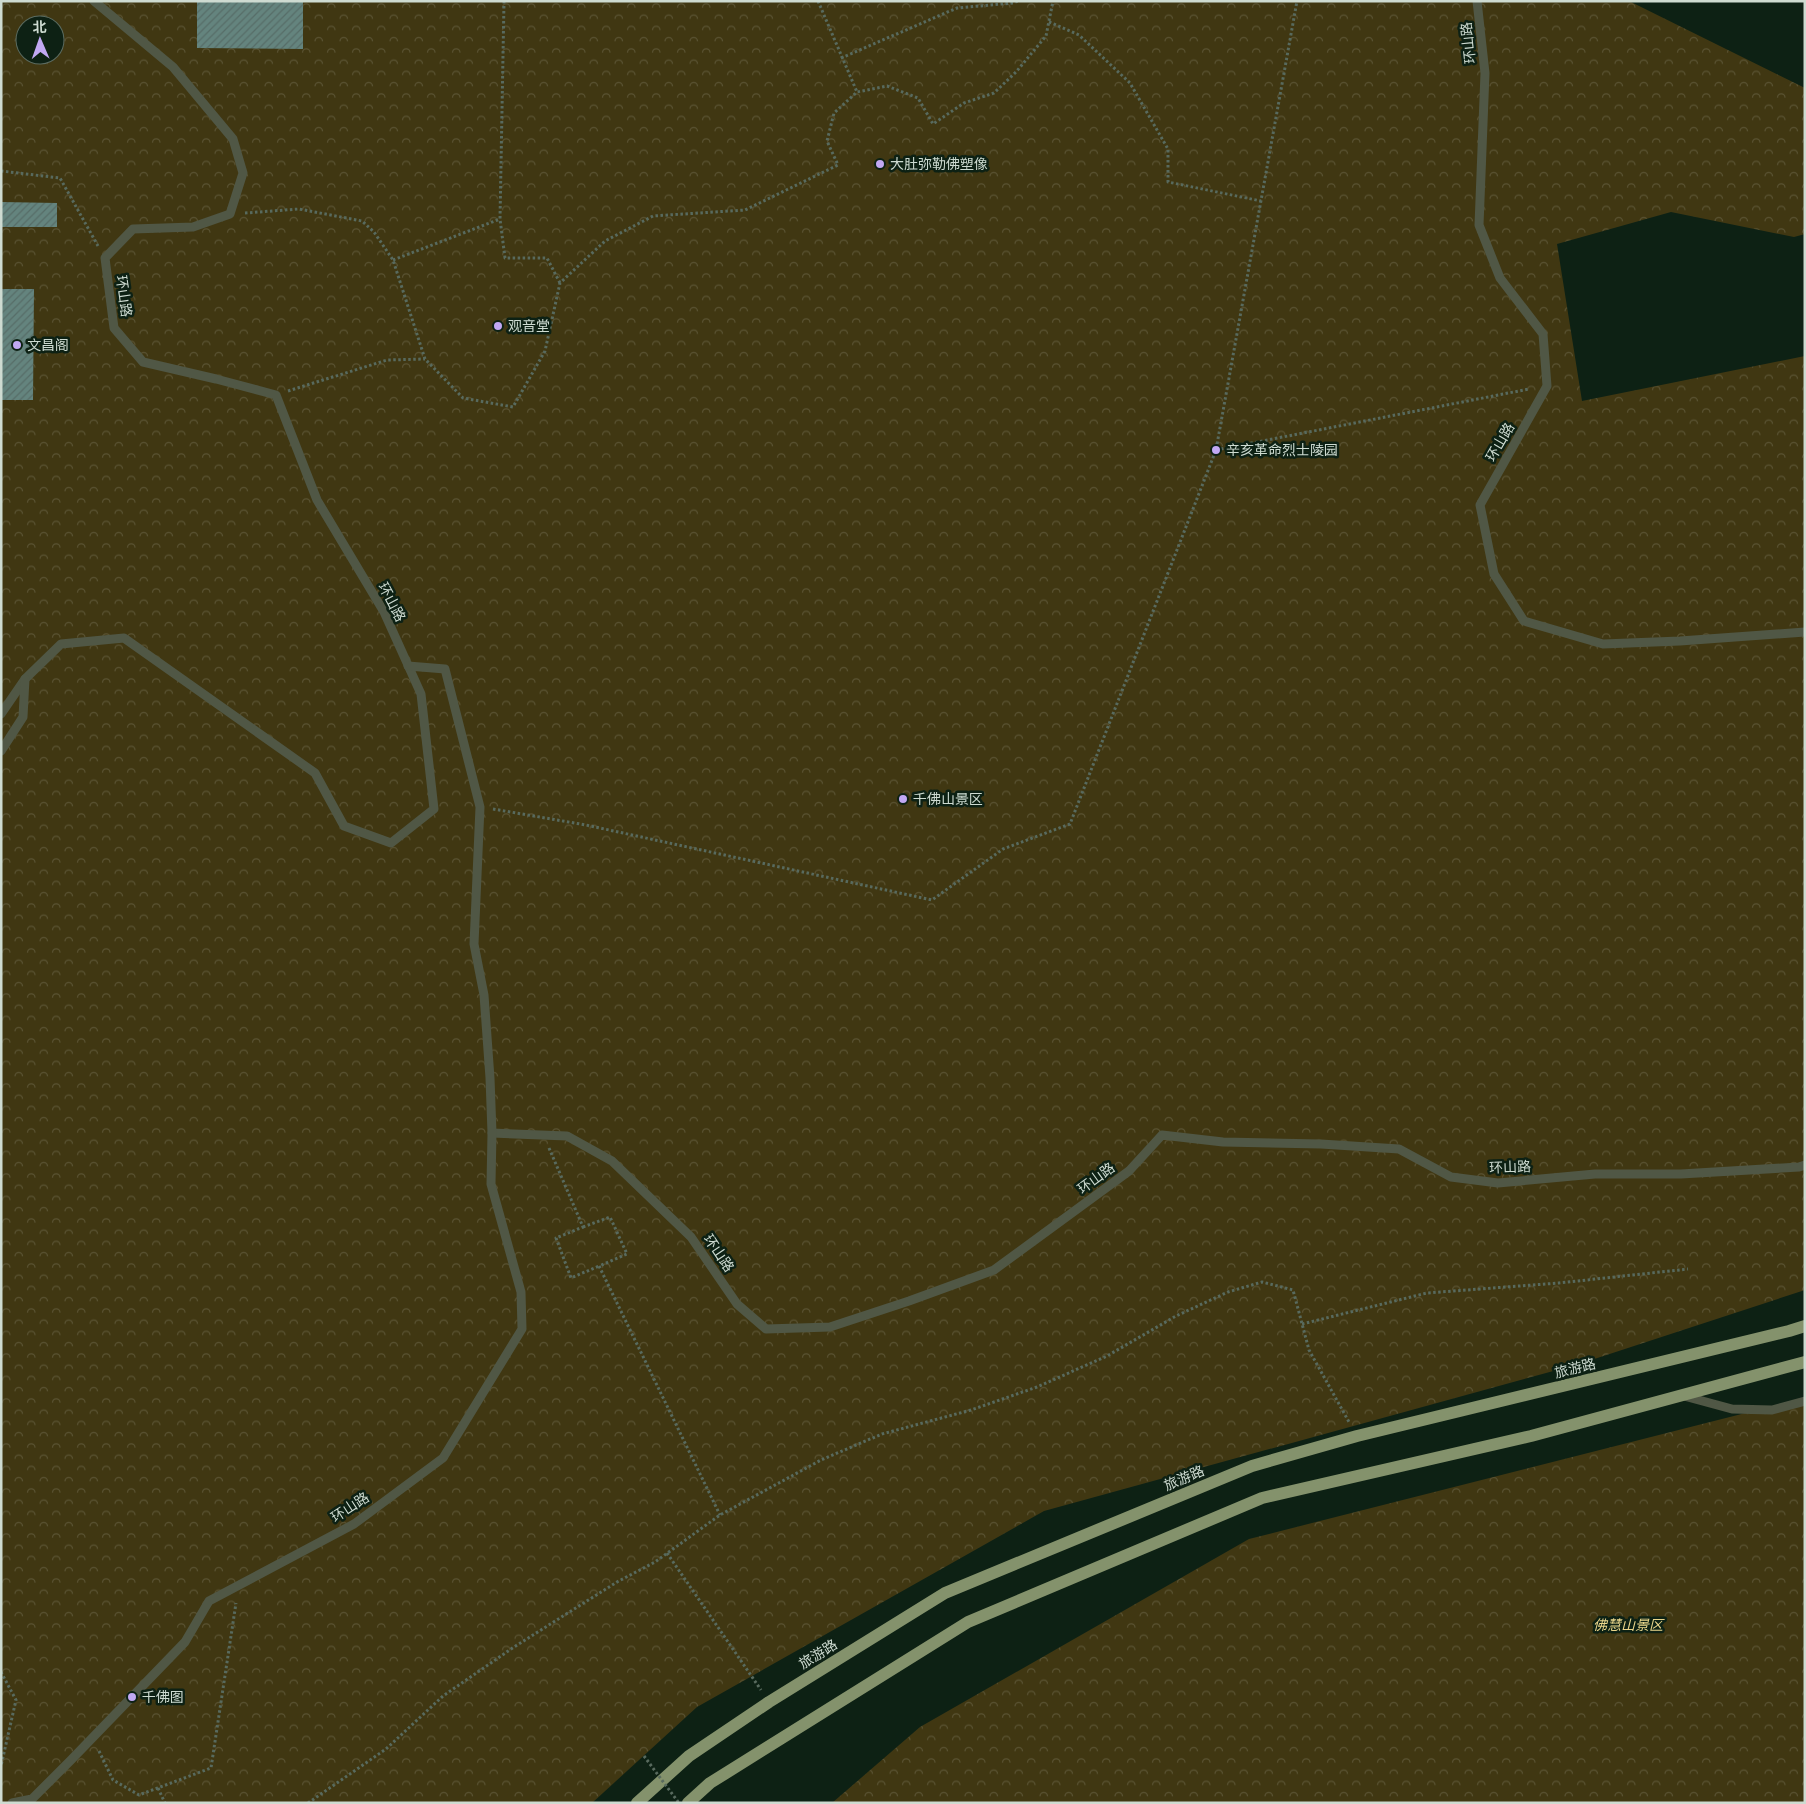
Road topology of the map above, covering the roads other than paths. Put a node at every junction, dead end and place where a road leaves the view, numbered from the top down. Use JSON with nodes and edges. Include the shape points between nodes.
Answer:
{"nodes":[{"id":1,"x":94,"y":1,"type":"edge"},
{"id":2,"x":1477,"y":1,"type":"edge"},
{"id":3,"x":1805,"y":632,"type":"edge"},
{"id":4,"x":408,"y":666,"type":"junction"},
{"id":5,"x":25,"y":679,"type":"junction"},
{"id":6,"x":1,"y":714,"type":"edge"},
{"id":7,"x":1,"y":751,"type":"edge"},
{"id":8,"x":492,"y":1132,"type":"junction"},
{"id":9,"x":1805,"y":1165,"type":"edge"},
{"id":10,"x":1805,"y":1326,"type":"edge"},
{"id":11,"x":1805,"y":1362,"type":"edge"},
{"id":12,"x":1681,"y":1395,"type":"junction"},
{"id":13,"x":1805,"y":1401,"type":"edge"},
{"id":14,"x":12,"y":1803,"type":"edge"},
{"id":15,"x":638,"y":1803,"type":"edge"},
{"id":16,"x":688,"y":1803,"type":"edge"}],
"edges":[{"from":1,"to":4,"type":"lane","name":"环山路","via":[[173,67],[233,139],[243,173],[230,214],[193,227],[133,229],[105,258],[114,328],[143,362],[276,395],[318,500],[384,612]]},
{"from":2,"to":3,"type":"lane","name":"环山路","via":[[1485,73],[1478,225],[1500,278],[1543,334],[1547,386],[1480,505],[1494,574],[1524,621],[1602,644]]},
{"from":4,"to":5,"type":"lane","name":"环山路","via":[[421,694],[434,809],[391,843],[344,826],[315,773],[124,638],[61,644]]},
{"from":4,"to":8,"type":"lane","name":"环山路","via":[[445,669],[480,807],[474,944],[484,996]]},
{"from":5,"to":6,"type":"lane"},
{"from":5,"to":7,"type":"lane","via":[[23,716]]},
{"from":8,"to":9,"type":"lane","name":"环山路","via":[[567,1136],[612,1161],[692,1237],[737,1304],[766,1329],[830,1327],[994,1270],[1129,1170],[1162,1135],[1223,1142],[1399,1150],[1451,1176],[1498,1183],[1595,1174],[1681,1174]]},
{"from":8,"to":14,"type":"lane","name":"环山路","via":[[491,1184],[521,1292],[522,1329],[443,1458],[354,1524],[209,1601],[185,1642],[92,1738],[32,1799]]},
{"from":10,"to":15,"type":"main road","name":"旅游路","via":[[1357,1436],[1252,1466],[945,1593],[769,1702],[690,1756]]},
{"from":11,"to":12,"type":"main road"},
{"from":12,"to":13,"type":"lane","via":[[1732,1409],[1772,1410]]},
{"from":12,"to":16,"type":"main road","via":[[1531,1436],[1262,1498],[968,1622],[710,1783]]}]}
